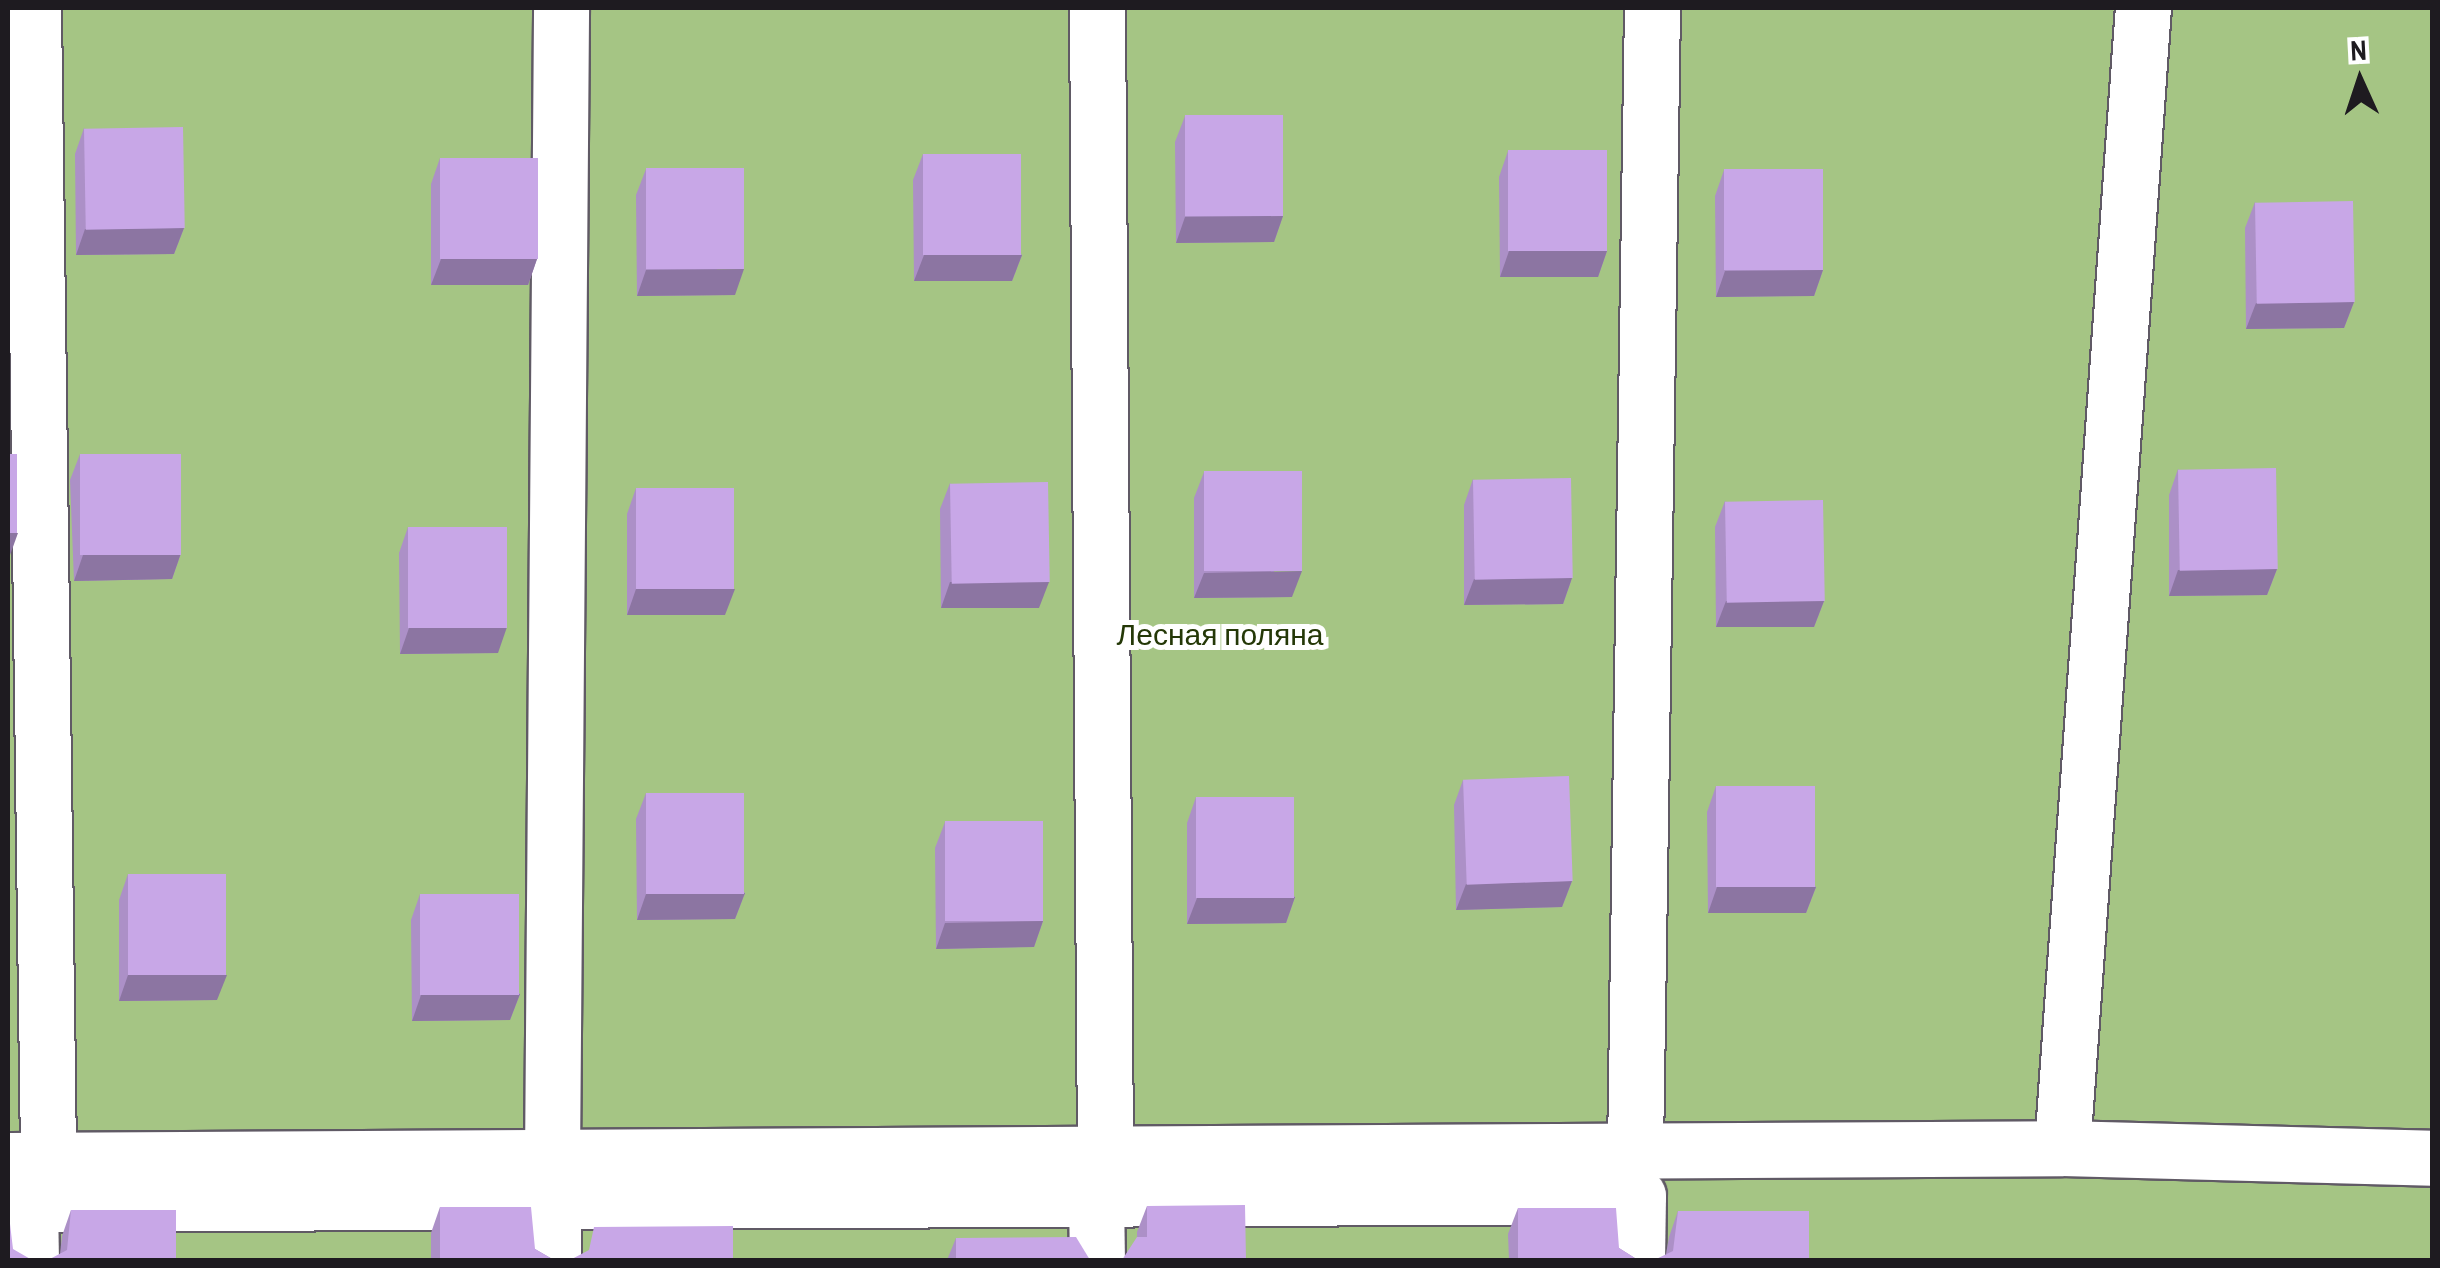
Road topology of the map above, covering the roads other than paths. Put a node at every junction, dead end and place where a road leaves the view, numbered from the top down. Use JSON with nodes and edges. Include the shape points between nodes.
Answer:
{"nodes":[{"id":1,"x":33,"y":8,"type":"edge"},
{"id":2,"x":561,"y":8,"type":"edge"},
{"id":3,"x":1098,"y":8,"type":"edge"},
{"id":4,"x":1652,"y":8,"type":"edge"},
{"id":5,"x":2143,"y":8,"type":"edge"},
{"id":6,"x":2062,"y":1148,"type":"junction"},
{"id":7,"x":1636,"y":1152,"type":"junction"},
{"id":8,"x":2432,"y":1158,"type":"edge"},
{"id":9,"x":1101,"y":1177,"type":"junction"},
{"id":10,"x":552,"y":1181,"type":"junction"},
{"id":11,"x":23,"y":1182,"type":"edge"},
{"id":12,"x":31,"y":1260,"type":"edge"},
{"id":13,"x":553,"y":1260,"type":"edge"},
{"id":14,"x":1097,"y":1260,"type":"edge"},
{"id":15,"x":1637,"y":1260,"type":"edge"}],
"edges":[{"from":1,"to":11,"type":"street"},
{"from":2,"to":10,"type":"street"},
{"from":3,"to":9,"type":"street"},
{"from":4,"to":7,"type":"street"},
{"from":5,"to":6,"type":"street"},
{"from":6,"to":7,"type":"street"},
{"from":6,"to":8,"type":"street"},
{"from":7,"to":9,"type":"street"},
{"from":9,"to":10,"type":"street"},
{"from":9,"to":14,"type":"street"},
{"from":9,"to":15,"type":"street","via":[[1638,1196]]},
{"from":10,"to":11,"type":"street"},
{"from":10,"to":13,"type":"street"},
{"from":11,"to":12,"type":"street"}]}
